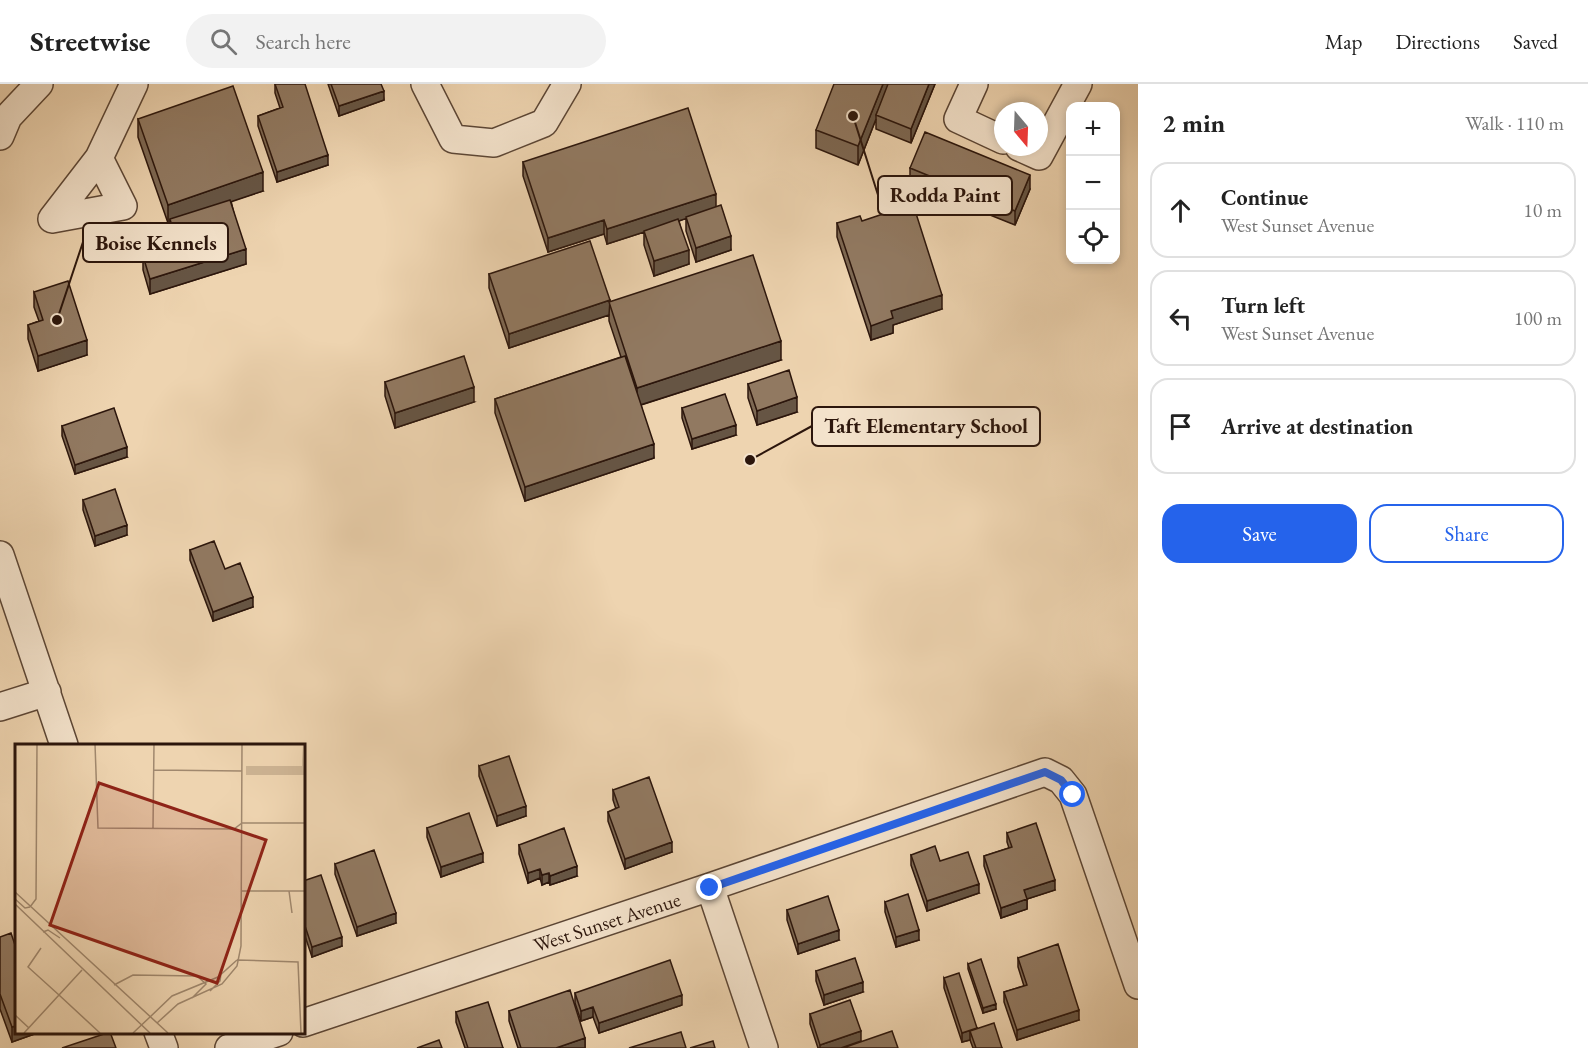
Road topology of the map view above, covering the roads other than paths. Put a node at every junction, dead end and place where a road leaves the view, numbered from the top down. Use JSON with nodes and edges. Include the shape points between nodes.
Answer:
{"nodes":[{"id":1,"x":39,"y":84,"type":"edge"},
{"id":2,"x":134,"y":84,"type":"edge"},
{"id":3,"x":425,"y":84,"type":"edge"},
{"id":4,"x":567,"y":84,"type":"edge"},
{"id":5,"x":974,"y":84,"type":"edge"},
{"id":6,"x":1078,"y":84,"type":"edge"},
{"id":7,"x":0,"y":136,"type":"edge"},
{"id":8,"x":994,"y":136,"type":"edge"},
{"id":9,"x":1048,"y":141,"type":"edge"},
{"id":10,"x":99,"y":158,"type":"dead end"},
{"id":11,"x":0,"y":555,"type":"edge"},
{"id":12,"x":46,"y":692,"type":"junction"},
{"id":13,"x":0,"y":707,"type":"edge"},
{"id":14,"x":64,"y":744,"type":"edge"},
{"id":15,"x":710,"y":888,"type":"junction"},
{"id":16,"x":1138,"y":985,"type":"edge"},
{"id":17,"x":304,"y":1023,"type":"edge"},
{"id":18,"x":158,"y":1033,"type":"edge"},
{"id":19,"x":276,"y":1033,"type":"edge"},
{"id":20,"x":164,"y":1048,"type":"edge"},
{"id":21,"x":229,"y":1048,"type":"edge"},
{"id":22,"x":764,"y":1048,"type":"edge"}],
"edges":[{"from":1,"to":7,"type":"street","via":[[8,117]]},
{"from":2,"to":10,"type":"street"},
{"from":3,"to":4,"type":"street","via":[[453,139],[494,143],[544,123]]},
{"from":5,"to":8,"type":"street","via":[[958,120]]},
{"from":6,"to":9,"type":"street"},
{"from":11,"to":12,"type":"street"},
{"from":12,"to":13,"type":"street"},
{"from":12,"to":14,"type":"street"},
{"from":15,"to":16,"type":"street","name":"West Sunset Avenue","via":[[1045,772],[1061,780],[1073,795]]},
{"from":15,"to":17,"type":"street","name":"West Sunset Avenue"},
{"from":15,"to":22,"type":"street"},
{"from":18,"to":20,"type":"street"},
{"from":19,"to":21,"type":"street"}]}
